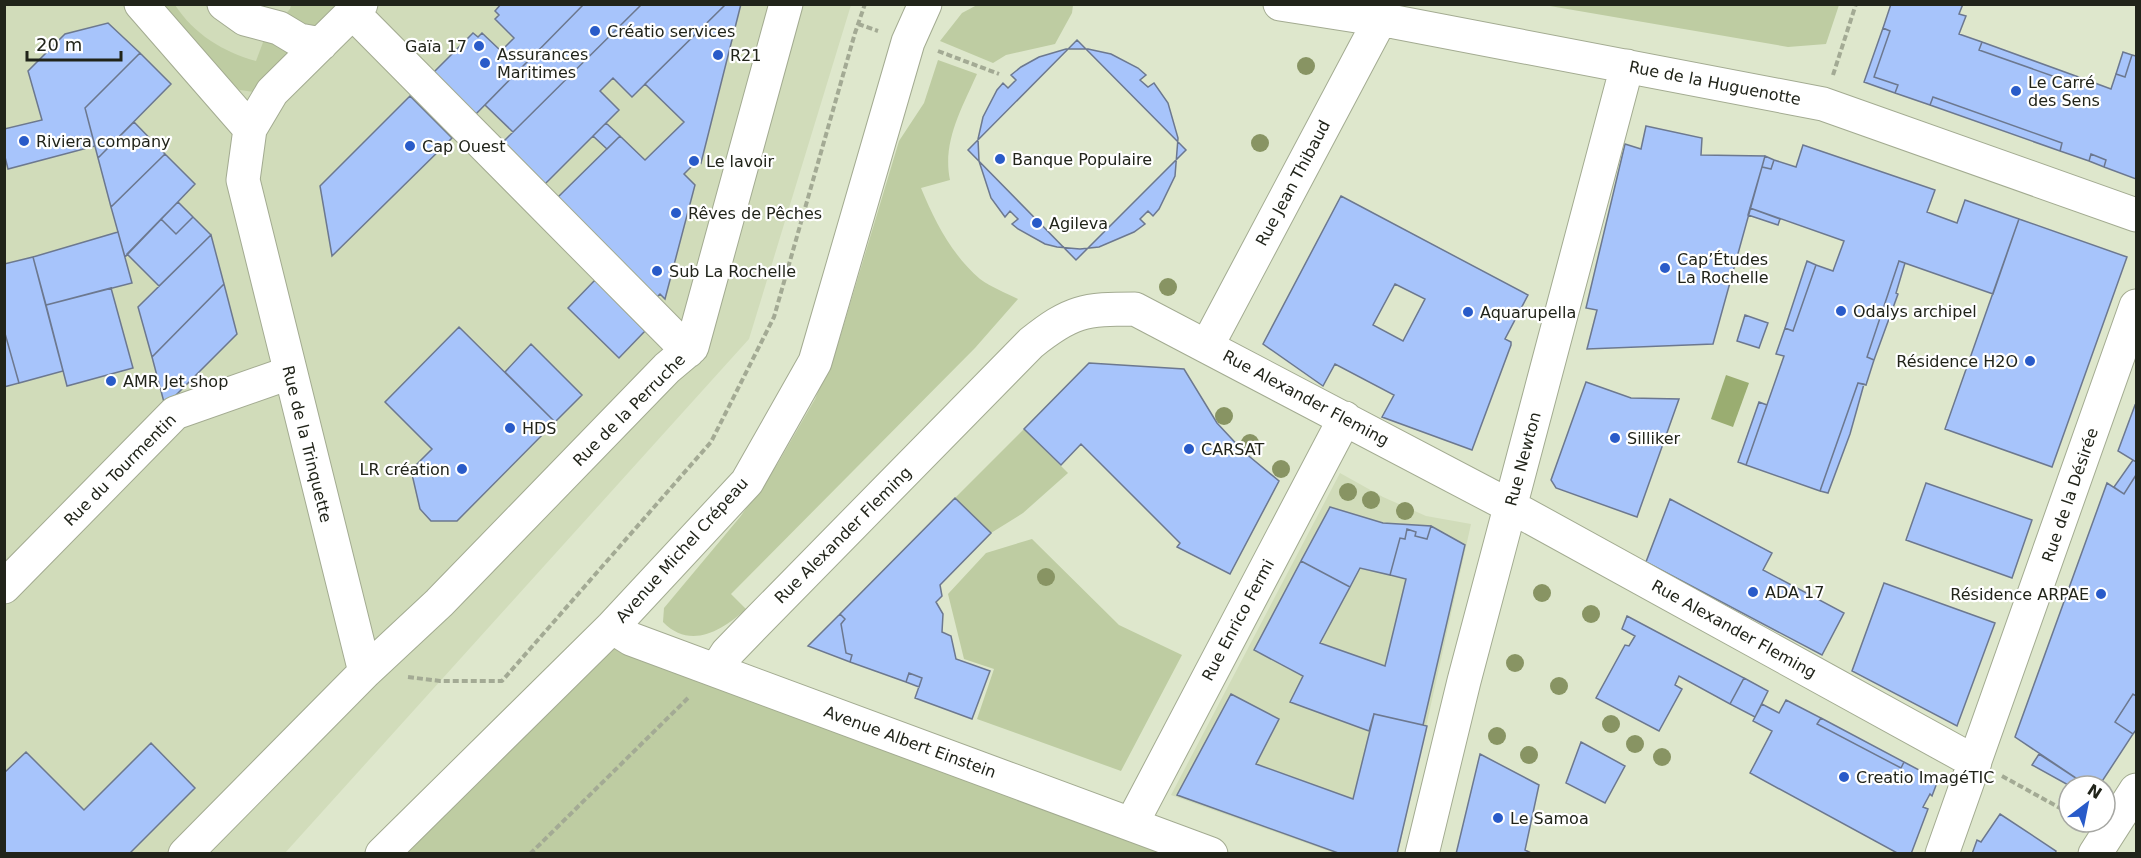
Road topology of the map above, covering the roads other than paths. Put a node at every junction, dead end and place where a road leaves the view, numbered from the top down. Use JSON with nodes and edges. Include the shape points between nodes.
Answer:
{"nodes":[{"id":1,"x":141,"y":4,"type":"edge"},
{"id":2,"x":224,"y":4,"type":"edge"},
{"id":3,"x":786,"y":4,"type":"edge"},
{"id":4,"x":925,"y":4,"type":"edge"},
{"id":5,"x":1280,"y":4,"type":"edge"},
{"id":6,"x":357,"y":8,"type":"edge"},
{"id":7,"x":1380,"y":20,"type":"junction"},
{"id":8,"x":321,"y":44,"type":"junction"},
{"id":9,"x":1627,"y":66,"type":"junction"},
{"id":10,"x":250,"y":129,"type":"junction"},
{"id":11,"x":2136,"y":215,"type":"edge"},
{"id":12,"x":2136,"y":306,"type":"edge"},
{"id":13,"x":1207,"y":346,"type":"junction"},
{"id":14,"x":688,"y":351,"type":"junction"},
{"id":15,"x":289,"y":373,"type":"junction"},
{"id":16,"x":1345,"y":417,"type":"junction"},
{"id":17,"x":1510,"y":506,"type":"junction"},
{"id":18,"x":4,"y":587,"type":"edge"},
{"id":19,"x":612,"y":627,"type":"junction"},
{"id":20,"x":716,"y":670,"type":"junction"},
{"id":21,"x":365,"y":672,"type":"junction"},
{"id":22,"x":1975,"y":762,"type":"junction"},
{"id":23,"x":2136,"y":790,"type":"edge"},
{"id":24,"x":1132,"y":823,"type":"junction"},
{"id":25,"x":185,"y":854,"type":"edge"},
{"id":26,"x":382,"y":854,"type":"edge"},
{"id":27,"x":1211,"y":854,"type":"edge"},
{"id":28,"x":1422,"y":854,"type":"edge"},
{"id":29,"x":1942,"y":854,"type":"edge"},
{"id":30,"x":2095,"y":854,"type":"edge"}],
"edges":[{"from":1,"to":10,"type":"street"},
{"from":2,"to":8,"type":"street","via":[[245,19],[279,28],[299,40]]},
{"from":3,"to":14,"type":"street","name":"Rue de la Perruche"},
{"from":4,"to":19,"type":"street","name":"Avenue Michel Crépeau","via":[[908,42],[814,362],[747,482]]},
{"from":5,"to":7,"type":"street","name":"Rue de la Huguenotte"},
{"from":6,"to":8,"type":"street","name":"Rue de la Trinquette"},
{"from":6,"to":14,"type":"street"},
{"from":7,"to":9,"type":"street","name":"Rue de la Huguenotte"},
{"from":7,"to":13,"type":"street","name":"Rue Jean Thibaud"},
{"from":8,"to":10,"type":"street","name":"Rue de la Trinquette","via":[[272,92]]},
{"from":9,"to":11,"type":"street","name":"Rue de la Huguenotte","via":[[1823,104]]},
{"from":9,"to":17,"type":"street","name":"Rue Newton"},
{"from":10,"to":15,"type":"street","name":"Rue de la Trinquette","via":[[243,180]]},
{"from":12,"to":22,"type":"street","name":"Rue de la Désirée"},
{"from":13,"to":16,"type":"street","name":"Rue Alexander Fleming"},
{"from":13,"to":20,"type":"street","name":"Rue Alexander Fleming","via":[[1135,309],[1094,309],[1059,320],[1031,343],[766,612]]},
{"from":14,"to":21,"type":"street","name":"Rue de la Perruche","via":[[439,603]]},
{"from":15,"to":18,"type":"street","name":"Rue du Tourmentin","via":[[175,413]]},
{"from":15,"to":21,"type":"street","name":"Rue de la Trinquette"},
{"from":16,"to":17,"type":"street","name":"Rue Alexander Fleming"},
{"from":16,"to":24,"type":"street","name":"Rue Enrico Fermi"},
{"from":17,"to":22,"type":"street","name":"Rue Alexander Fleming"},
{"from":17,"to":28,"type":"street","name":"Rue Newton"},
{"from":19,"to":20,"type":"street","name":"Avenue Albert Einstein","via":[[631,639]]},
{"from":19,"to":26,"type":"street","name":"Avenue Michel Crépeau"},
{"from":20,"to":24,"type":"street","name":"Avenue Albert Einstein"},
{"from":21,"to":25,"type":"street"},
{"from":22,"to":29,"type":"street","name":"Rue de la Désirée"},
{"from":23,"to":30,"type":"street"},
{"from":24,"to":27,"type":"street","name":"Avenue Albert Einstein"}]}
